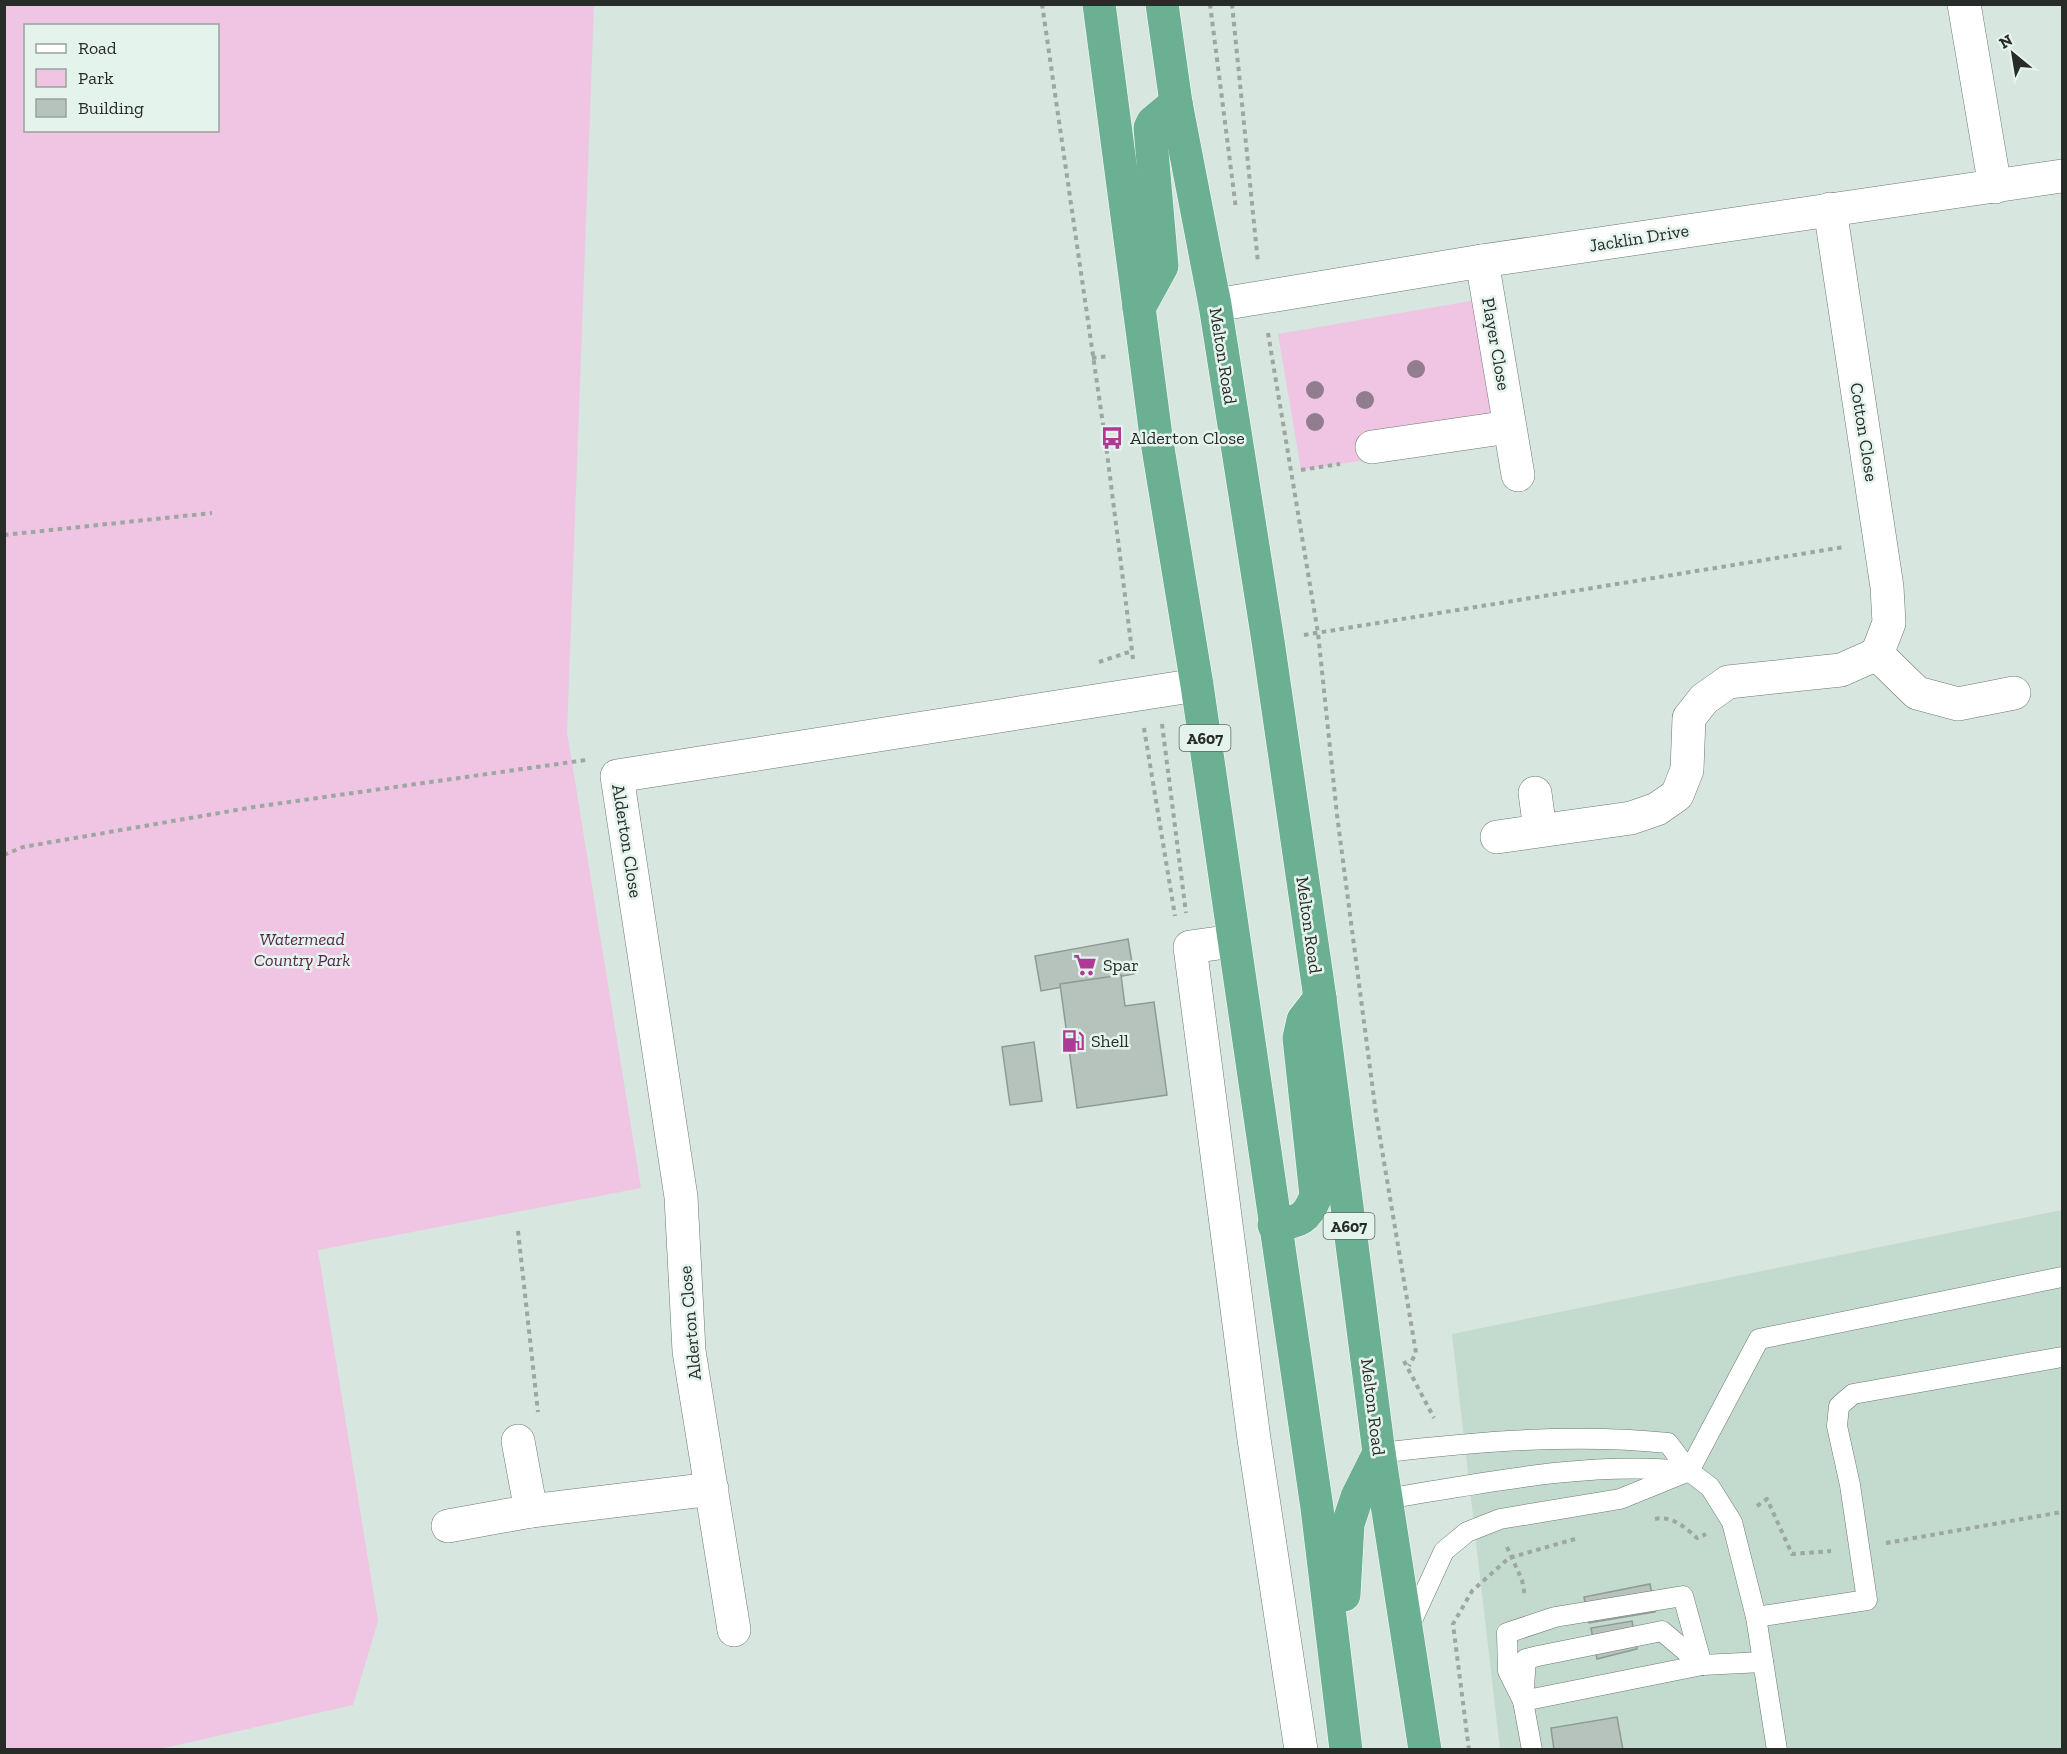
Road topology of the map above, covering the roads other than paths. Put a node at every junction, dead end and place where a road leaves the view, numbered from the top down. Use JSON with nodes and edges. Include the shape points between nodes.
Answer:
{"nodes":[{"id":1,"x":1099,"y":4,"type":"edge"},
{"id":2,"x":1162,"y":4,"type":"edge"},
{"id":3,"x":1964,"y":4,"type":"edge"},
{"id":4,"x":1176,"y":103,"type":"junction"},
{"id":5,"x":2062,"y":176,"type":"edge"},
{"id":6,"x":1995,"y":187,"type":"junction"},
{"id":7,"x":1830,"y":209,"type":"junction"},
{"id":8,"x":1482,"y":261,"type":"junction"},
{"id":9,"x":1215,"y":305,"type":"junction"},
{"id":10,"x":1139,"y":308,"type":"junction"},
{"id":11,"x":1509,"y":427,"type":"junction"},
{"id":12,"x":1372,"y":447,"type":"dead end"},
{"id":13,"x":1518,"y":476,"type":"dead end"},
{"id":14,"x":1876,"y":654,"type":"junction"},
{"id":15,"x":1197,"y":686,"type":"junction"},
{"id":16,"x":2014,"y":693,"type":"dead end"},
{"id":17,"x":1535,"y":793,"type":"dead end"},
{"id":18,"x":1540,"y":830,"type":"junction"},
{"id":19,"x":1497,"y":837,"type":"dead end"},
{"id":20,"x":1233,"y":941,"type":"junction"},
{"id":21,"x":1320,"y":998,"type":"junction"},
{"id":22,"x":1264,"y":1150,"type":"junction"},
{"id":23,"x":1219,"y":1154,"type":"junction"},
{"id":24,"x":1274,"y":1225,"type":"junction"},
{"id":25,"x":2062,"y":1276,"type":"edge"},
{"id":26,"x":2062,"y":1357,"type":"edge"},
{"id":27,"x":518,"y":1441,"type":"dead end"},
{"id":28,"x":1379,"y":1454,"type":"junction"},
{"id":29,"x":1310,"y":1471,"type":"junction"},
{"id":30,"x":1689,"y":1471,"type":"junction"},
{"id":31,"x":712,"y":1489,"type":"junction"},
{"id":32,"x":1372,"y":1495,"type":"junction"},
{"id":33,"x":531,"y":1511,"type":"junction"},
{"id":34,"x":448,"y":1526,"type":"dead end"},
{"id":35,"x":1756,"y":1617,"type":"junction"},
{"id":36,"x":734,"y":1630,"type":"dead end"},
{"id":37,"x":1407,"y":1632,"type":"junction"},
{"id":38,"x":1763,"y":1662,"type":"junction"},
{"id":39,"x":1702,"y":1665,"type":"junction"},
{"id":40,"x":1339,"y":1676,"type":"junction"},
{"id":41,"x":1292,"y":1681,"type":"junction"},
{"id":42,"x":1523,"y":1701,"type":"junction"},
{"id":43,"x":1300,"y":1749,"type":"edge"},
{"id":44,"x":1346,"y":1749,"type":"edge"},
{"id":45,"x":1425,"y":1749,"type":"edge"},
{"id":46,"x":1532,"y":1749,"type":"edge"},
{"id":47,"x":1778,"y":1749,"type":"edge"}],
"edges":[{"from":1,"to":10,"type":"highway","number":"A607"},
{"from":2,"to":4,"type":"highway","name":"Melton Road","number":"A607"},
{"from":3,"to":6,"type":"street"},
{"from":4,"to":9,"type":"highway","name":"Melton Road","number":"A607"},
{"from":4,"to":10,"type":"highway","via":[[1150,128],[1162,266]]},
{"from":5,"to":6,"type":"street","name":"Jacklin Drive"},
{"from":6,"to":7,"type":"street","name":"Jacklin Drive"},
{"from":7,"to":8,"type":"street","name":"Jacklin Drive"},
{"from":7,"to":14,"type":"street","name":"Cotton Close","via":[[1881,541],[1888,622]]},
{"from":8,"to":9,"type":"street","name":"Jacklin Drive"},
{"from":8,"to":11,"type":"street","name":"Player Close"},
{"from":9,"to":21,"type":"highway","name":"Melton Road","number":"A607"},
{"from":10,"to":15,"type":"highway","number":"A607"},
{"from":11,"to":12,"type":"street"},
{"from":11,"to":13,"type":"street","name":"Player Close"},
{"from":14,"to":16,"type":"street","via":[[1917,693],[1958,704]]},
{"from":14,"to":18,"type":"street","via":[[1842,670],[1728,682],[1704,699],[1689,718],[1687,770],[1677,795],[1657,809],[1631,819]]},
{"from":15,"to":20,"type":"highway","number":"A607"},
{"from":15,"to":31,"type":"street","name":"Alderton Close","via":[[617,776],[681,1197],[689,1351]]},
{"from":17,"to":18,"type":"street"},
{"from":18,"to":19,"type":"street"},
{"from":20,"to":22,"type":"highway","number":"A607"},
{"from":20,"to":23,"type":"street","via":[[1190,947]]},
{"from":21,"to":24,"type":"highway","via":[[1300,1028],[1316,1196],[1310,1210],[1298,1222]]},
{"from":21,"to":28,"type":"highway","name":"Melton Road","number":"A607"},
{"from":22,"to":23,"type":"street"},
{"from":22,"to":24,"type":"highway","number":"A607"},
{"from":23,"to":41,"type":"street","via":[[1254,1439]]},
{"from":24,"to":29,"type":"highway","number":"A607"},
{"from":25,"to":30,"type":"lane","via":[[1759,1339]]},
{"from":26,"to":35,"type":"lane","via":[[1853,1394],[1839,1406],[1837,1425],[1867,1600]]},
{"from":27,"to":33,"type":"street"},
{"from":28,"to":30,"type":"lane","via":[[1438,1446],[1618,1438],[1668,1443]]},
{"from":28,"to":32,"type":"highway","name":"Melton Road","number":"A607"},
{"from":29,"to":32,"type":"highway"},
{"from":29,"to":40,"type":"highway","number":"A607"},
{"from":30,"to":32,"type":"lane","via":[[1642,1467]]},
{"from":30,"to":35,"type":"lane","via":[[1710,1487],[1732,1522]]},
{"from":30,"to":37,"type":"lane","via":[[1620,1499],[1500,1519],[1467,1532],[1444,1551]]},
{"from":31,"to":33,"type":"street"},
{"from":31,"to":36,"type":"street","name":"Alderton Close"},
{"from":32,"to":37,"type":"highway","name":"Melton Road","number":"A607"},
{"from":32,"to":40,"type":"highway","via":[[1348,1524]]},
{"from":33,"to":34,"type":"street"},
{"from":35,"to":38,"type":"lane"},
{"from":37,"to":45,"type":"highway","name":"Melton Road","number":"A607"},
{"from":38,"to":39,"type":"lane"},
{"from":38,"to":47,"type":"lane"},
{"from":39,"to":42,"type":"lane"},
{"from":39,"to":42,"type":"lane","via":[[1662,1631],[1526,1659]]},
{"from":39,"to":42,"type":"lane","via":[[1683,1596],[1555,1617],[1507,1633],[1508,1671]]},
{"from":40,"to":41,"type":"street"},
{"from":40,"to":44,"type":"highway","number":"A607"},
{"from":41,"to":43,"type":"street"},
{"from":42,"to":46,"type":"lane"}]}
